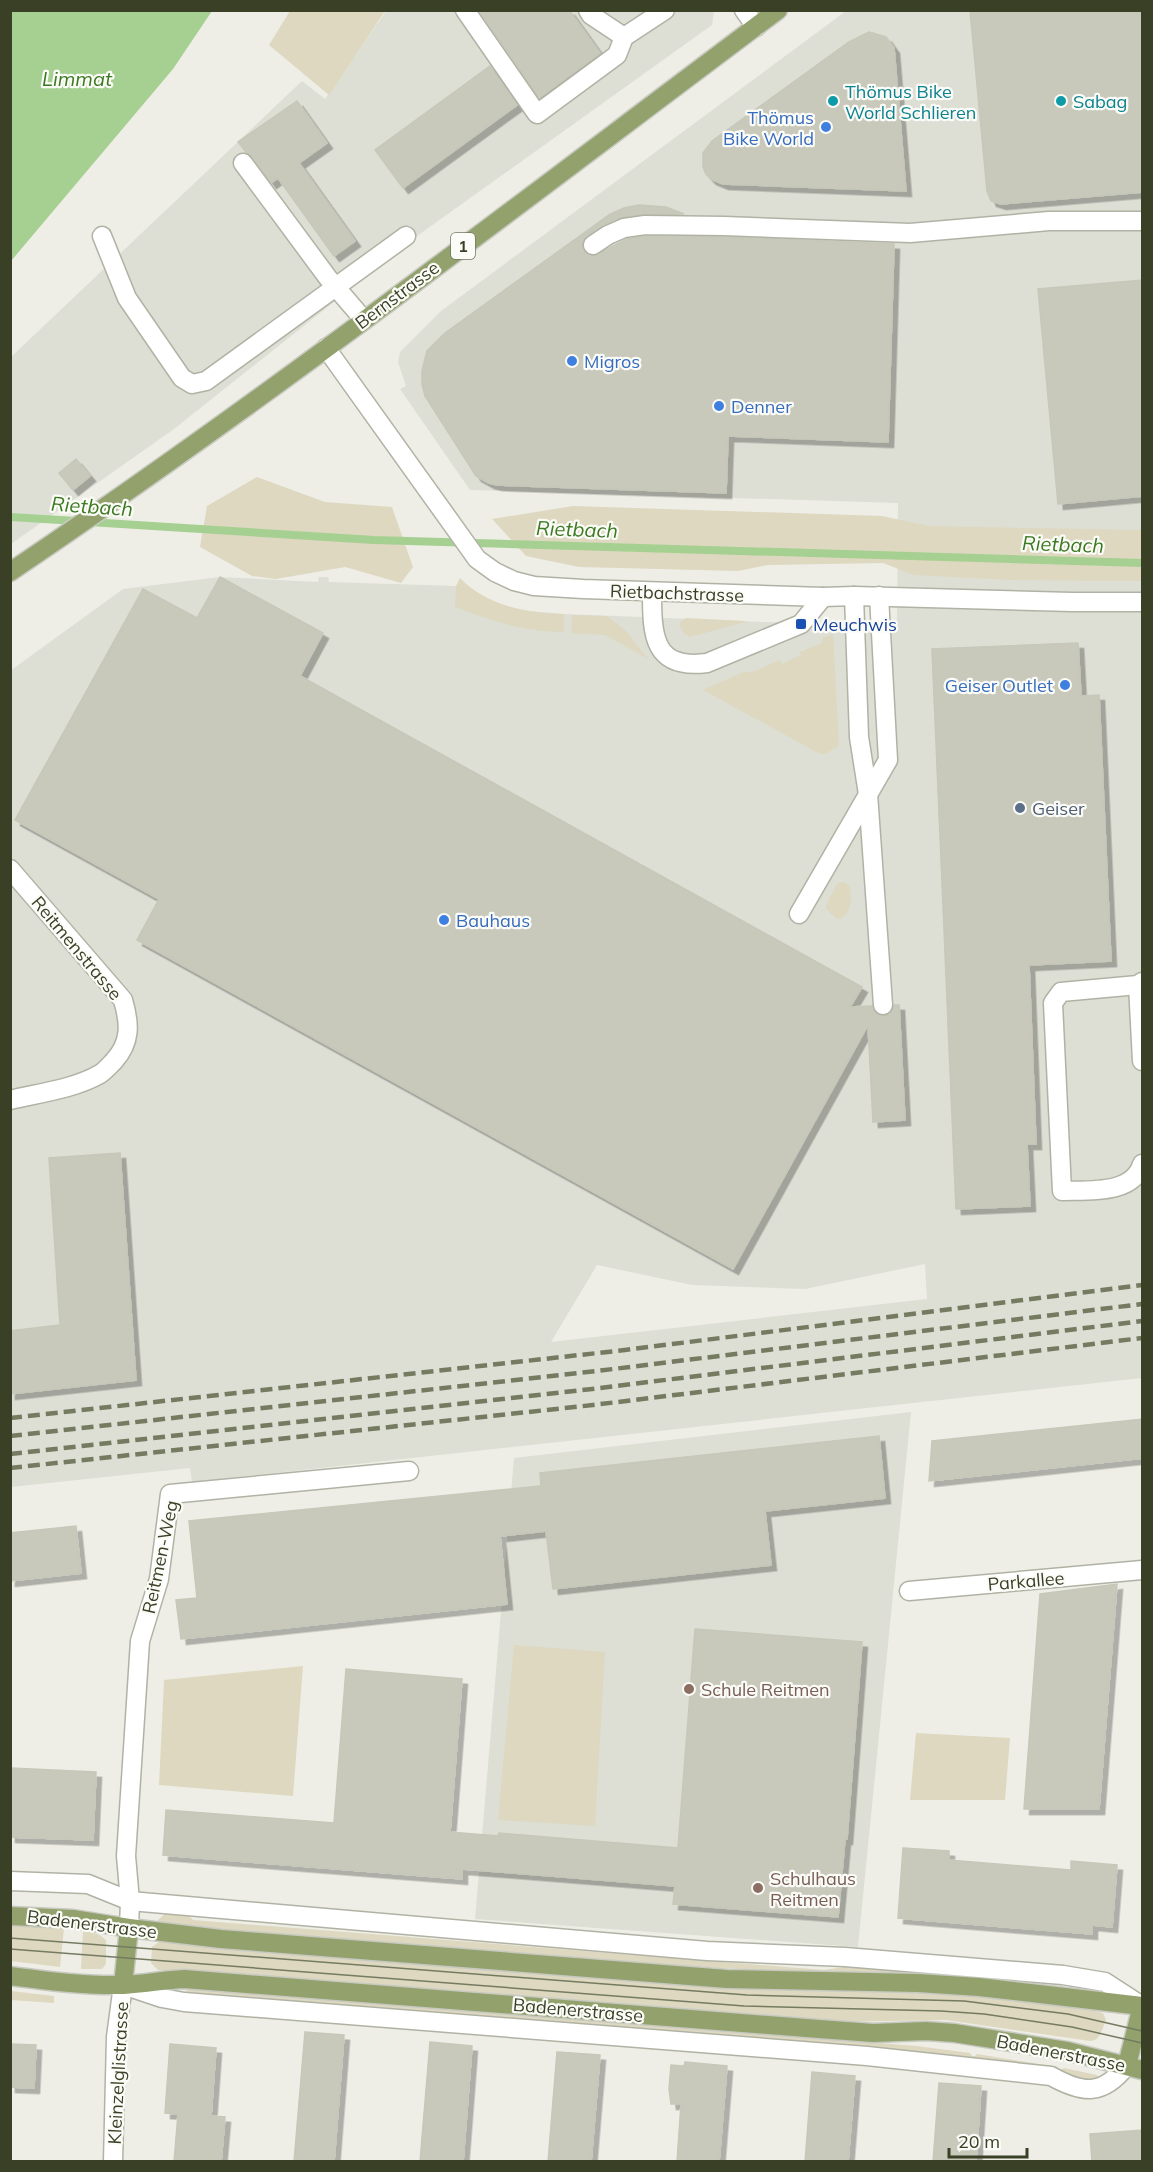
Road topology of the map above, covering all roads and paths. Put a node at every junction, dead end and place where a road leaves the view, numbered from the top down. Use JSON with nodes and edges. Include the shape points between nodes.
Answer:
{"nodes":[{"id":1,"x":465,"y":10,"type":"edge"},
{"id":2,"x":588,"y":10,"type":"edge"},
{"id":3,"x":665,"y":10,"type":"edge"},
{"id":4,"x":744,"y":10,"type":"edge"},
{"id":5,"x":778,"y":10,"type":"edge"},
{"id":6,"x":756,"y":27,"type":"junction"},
{"id":7,"x":624,"y":38,"type":"junction"},
{"id":8,"x":243,"y":163,"type":"dead end"},
{"id":9,"x":1143,"y":221,"type":"edge"},
{"id":10,"x":406,"y":236,"type":"dead end"},
{"id":11,"x":102,"y":237,"type":"dead end"},
{"id":12,"x":593,"y":245,"type":"dead end"},
{"id":13,"x":335,"y":286,"type":"junction"},
{"id":14,"x":364,"y":320,"type":"junction"},
{"id":15,"x":326,"y":348,"type":"junction"},
{"id":16,"x":10,"y":572,"type":"edge"},
{"id":17,"x":652,"y":592,"type":"junction"},
{"id":18,"x":854,"y":596,"type":"junction"},
{"id":19,"x":879,"y":596,"type":"junction"},
{"id":20,"x":823,"y":597,"type":"junction"},
{"id":21,"x":1143,"y":602,"type":"edge"},
{"id":22,"x":868,"y":794,"type":"junction"},
{"id":23,"x":10,"y":869,"type":"edge"},
{"id":24,"x":799,"y":914,"type":"dead end"},
{"id":25,"x":1140,"y":984,"type":"edge"},
{"id":26,"x":883,"y":1005,"type":"dead end"},
{"id":27,"x":1143,"y":1061,"type":"edge"},
{"id":28,"x":10,"y":1100,"type":"edge"},
{"id":29,"x":1143,"y":1164,"type":"edge"},
{"id":30,"x":409,"y":1471,"type":"dead end"},
{"id":31,"x":1143,"y":1570,"type":"edge"},
{"id":32,"x":909,"y":1591,"type":"dead end"},
{"id":33,"x":10,"y":1881,"type":"edge"},
{"id":34,"x":130,"y":1901,"type":"junction"},
{"id":35,"x":10,"y":1916,"type":"edge"},
{"id":36,"x":129,"y":1928,"type":"junction"},
{"id":37,"x":10,"y":1976,"type":"edge"},
{"id":38,"x":123,"y":1985,"type":"junction"},
{"id":39,"x":1143,"y":2000,"type":"edge"},
{"id":40,"x":1142,"y":2006,"type":"edge"},
{"id":41,"x":1135,"y":2067,"type":"edge"},
{"id":42,"x":113,"y":2162,"type":"edge"}],
"edges":[{"from":1,"to":7,"type":"street","via":[[537,114],[617,55]]},
{"from":2,"to":7,"type":"street"},
{"from":3,"to":7,"type":"street"},
{"from":4,"to":6,"type":"street"},
{"from":5,"to":6,"type":"main road","name":"Bernstrasse","number":"1"},
{"from":6,"to":14,"type":"main road","name":"Bernstrasse","number":"1"},
{"from":8,"to":13,"type":"street"},
{"from":9,"to":12,"type":"street","via":[[1049,221],[910,233],[645,225],[624,228]]},
{"from":10,"to":13,"type":"street"},
{"from":11,"to":13,"type":"street","via":[[127,298],[182,378],[192,384],[206,381]]},
{"from":13,"to":14,"type":"street"},
{"from":14,"to":15,"type":"main road","name":"Bernstrasse","number":"1"},
{"from":15,"to":16,"type":"main road","name":"Bernstrasse","number":"1"},
{"from":15,"to":17,"type":"street","name":"Rietbachstrasse","via":[[477,559],[513,581],[534,586]]},
{"from":17,"to":20,"type":"street","name":"Rietbachstrasse"},
{"from":17,"to":20,"type":"street","via":[[656,641],[677,662],[692,665],[707,663],[801,624]]},
{"from":18,"to":19,"type":"street","name":"Rietbachstrasse"},
{"from":18,"to":20,"type":"street","name":"Rietbachstrasse"},
{"from":18,"to":22,"type":"street","via":[[859,737]]},
{"from":19,"to":21,"type":"street","name":"Rietbachstrasse"},
{"from":19,"to":22,"type":"street","via":[[888,760]]},
{"from":22,"to":24,"type":"street"},
{"from":22,"to":26,"type":"street"},
{"from":23,"to":28,"type":"street","name":"Reitmenstrasse","via":[[123,1000],[128,1015],[123,1051],[102,1074]]},
{"from":25,"to":27,"type":"street"},
{"from":25,"to":29,"type":"street","via":[[1061,992],[1053,1003],[1062,1191],[1123,1186],[1139,1173]]},
{"from":30,"to":34,"type":"street","name":"Reitmen-Weg","via":[[170,1494],[159,1579],[140,1641],[126,1856]]},
{"from":31,"to":32,"type":"street","name":"Parkallee"},
{"from":33,"to":34,"type":"street","via":[[88,1884]]},
{"from":34,"to":36,"type":"street","name":"Reitmen-Weg"},
{"from":34,"to":40,"type":"street","via":[[695,1950],[845,1957],[1063,1975],[1105,1982]]},
{"from":35,"to":36,"type":"main road","name":"Badenerstrasse","via":[[73,1919]]},
{"from":36,"to":38,"type":"main road"},
{"from":36,"to":40,"type":"main road","name":"Badenerstrasse","via":[[221,1939],[727,1979],[979,1987]]},
{"from":37,"to":38,"type":"main road","name":"Badenerstrasse"},
{"from":38,"to":41,"type":"main road","name":"Badenerstrasse","via":[[184,1979],[873,2033],[936,2032],[1067,2051]]},
{"from":38,"to":41,"type":"street","via":[[184,2002],[867,2056],[1051,2076],[1089,2089],[1100,2088]]},
{"from":38,"to":42,"type":"street","name":"Kleinzelglistrasse","via":[[116,2037]]},
{"from":39,"to":40,"type":"street"},
{"from":40,"to":41,"type":"main road"}]}
